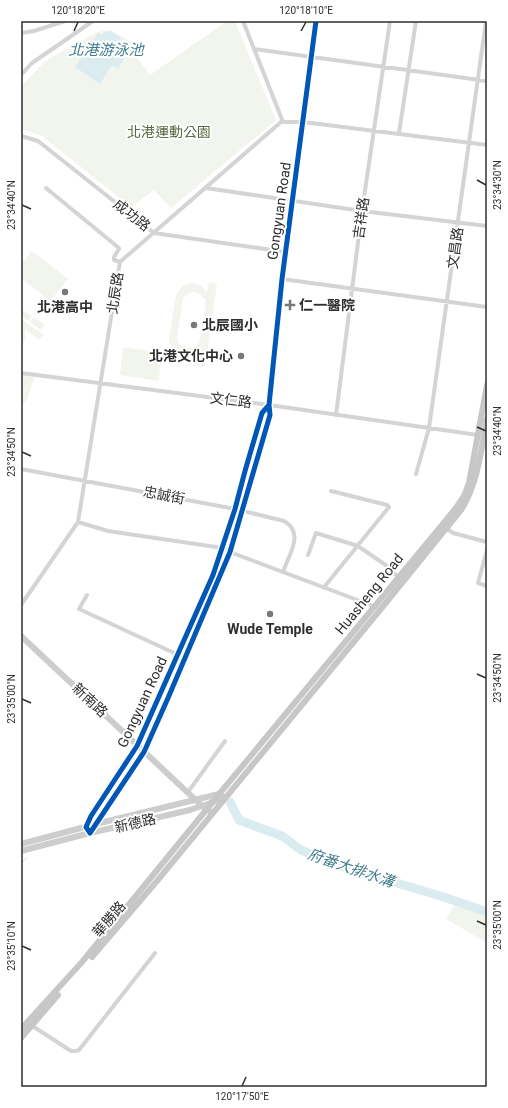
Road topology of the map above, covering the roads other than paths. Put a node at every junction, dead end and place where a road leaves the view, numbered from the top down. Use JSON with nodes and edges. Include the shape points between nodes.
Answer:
{"nodes":[{"id":1,"x":65,"y":21,"type":"edge"},
{"id":2,"x":93,"y":21,"type":"edge"},
{"id":3,"x":243,"y":21,"type":"edge"},
{"id":4,"x":316,"y":21,"type":"edge"},
{"id":5,"x":390,"y":21,"type":"edge"},
{"id":6,"x":416,"y":21,"type":"edge"},
{"id":7,"x":486,"y":21,"type":"edge"},
{"id":8,"x":21,"y":34,"type":"edge"},
{"id":9,"x":254,"y":49,"type":"junction"},
{"id":10,"x":311,"y":57,"type":"junction"},
{"id":11,"x":383,"y":67,"type":"junction"},
{"id":12,"x":408,"y":70,"type":"junction"},
{"id":13,"x":21,"y":75,"type":"edge"},
{"id":14,"x":478,"y":80,"type":"junction"},
{"id":15,"x":487,"y":81,"type":"edge"},
{"id":16,"x":284,"y":122,"type":"junction"},
{"id":17,"x":303,"y":122,"type":"junction"},
{"id":18,"x":373,"y":130,"type":"junction"},
{"id":19,"x":399,"y":134,"type":"junction"},
{"id":20,"x":21,"y":136,"type":"edge"},
{"id":21,"x":469,"y":142,"type":"junction"},
{"id":22,"x":487,"y":145,"type":"edge"},
{"id":23,"x":46,"y":188,"type":"dead end"},
{"id":24,"x":206,"y":188,"type":"junction"},
{"id":25,"x":293,"y":200,"type":"junction"},
{"id":26,"x":362,"y":210,"type":"junction"},
{"id":27,"x":458,"y":222,"type":"junction"},
{"id":28,"x":487,"y":226,"type":"edge"},
{"id":29,"x":154,"y":233,"type":"junction"},
{"id":30,"x":286,"y":252,"type":"junction"},
{"id":31,"x":120,"y":262,"type":"junction"},
{"id":32,"x":282,"y":279,"type":"junction"},
{"id":33,"x":352,"y":288,"type":"junction"},
{"id":34,"x":447,"y":301,"type":"junction"},
{"id":35,"x":487,"y":306,"type":"edge"},
{"id":36,"x":21,"y":374,"type":"edge"},
{"id":37,"x":101,"y":384,"type":"junction"},
{"id":38,"x":487,"y":385,"type":"edge"},
{"id":39,"x":269,"y":405,"type":"junction"},
{"id":40,"x":336,"y":415,"type":"junction"},
{"id":41,"x":487,"y":419,"type":"edge"},
{"id":42,"x":429,"y":428,"type":"junction"},
{"id":43,"x":483,"y":437,"type":"edge"},
{"id":44,"x":21,"y":469,"type":"edge"},
{"id":45,"x":416,"y":474,"type":"dead end"},
{"id":46,"x":85,"y":481,"type":"junction"},
{"id":47,"x":332,"y":491,"type":"dead end"},
{"id":48,"x":235,"y":509,"type":"junction"},
{"id":49,"x":242,"y":510,"type":"junction"},
{"id":50,"x":78,"y":522,"type":"junction"},
{"id":51,"x":443,"y":527,"type":"junction"},
{"id":52,"x":487,"y":542,"type":"edge"},
{"id":53,"x":358,"y":546,"type":"junction"},
{"id":54,"x":223,"y":548,"type":"junction"},
{"id":55,"x":487,"y":550,"type":"edge"},
{"id":56,"x":230,"y":552,"type":"junction"},
{"id":57,"x":308,"y":555,"type":"dead end"},
{"id":58,"x":283,"y":572,"type":"junction"},
{"id":59,"x":398,"y":578,"type":"junction"},
{"id":60,"x":324,"y":586,"type":"junction"},
{"id":61,"x":487,"y":586,"type":"edge"},
{"id":62,"x":87,"y":595,"type":"dead end"},
{"id":63,"x":21,"y":605,"type":"edge"},
{"id":64,"x":378,"y":608,"type":"junction"},
{"id":65,"x":21,"y":636,"type":"edge"},
{"id":66,"x":178,"y":655,"type":"junction"},
{"id":67,"x":185,"y":658,"type":"junction"},
{"id":68,"x":225,"y":742,"type":"dead end"},
{"id":69,"x":138,"y":746,"type":"junction"},
{"id":70,"x":144,"y":752,"type":"junction"},
{"id":71,"x":188,"y":792,"type":"junction"},
{"id":72,"x":222,"y":796,"type":"junction"},
{"id":73,"x":196,"y":800,"type":"junction"},
{"id":74,"x":207,"y":810,"type":"junction"},
{"id":75,"x":96,"y":824,"type":"junction"},
{"id":76,"x":86,"y":827,"type":"junction"},
{"id":77,"x":90,"y":833,"type":"junction"},
{"id":78,"x":21,"y":844,"type":"edge"},
{"id":79,"x":21,"y":851,"type":"edge"},
{"id":80,"x":155,"y":953,"type":"dead end"},
{"id":81,"x":30,"y":1024,"type":"junction"},
{"id":82,"x":21,"y":1029,"type":"edge"},
{"id":83,"x":21,"y":1038,"type":"edge"}],
"edges":[{"from":1,"to":8,"type":"street"},
{"from":2,"to":13,"type":"street","via":[[32,62]]},
{"from":3,"to":9,"type":"street"},
{"from":4,"to":10,"type":"street","name":"Gongyuan Road"},
{"from":5,"to":11,"type":"street","name":"吉祥路"},
{"from":6,"to":12,"type":"street"},
{"from":7,"to":14,"type":"street","name":"文昌路"},
{"from":9,"to":10,"type":"street"},
{"from":9,"to":16,"type":"street"},
{"from":10,"to":11,"type":"street"},
{"from":10,"to":17,"type":"street","name":"Gongyuan Road"},
{"from":11,"to":12,"type":"street"},
{"from":11,"to":18,"type":"street","name":"吉祥路"},
{"from":12,"to":14,"type":"street"},
{"from":12,"to":19,"type":"street"},
{"from":14,"to":15,"type":"street"},
{"from":14,"to":21,"type":"street","name":"文昌路"},
{"from":16,"to":17,"type":"street"},
{"from":16,"to":24,"type":"street","name":"北辰路"},
{"from":17,"to":18,"type":"street"},
{"from":17,"to":25,"type":"street","name":"Gongyuan Road"},
{"from":18,"to":19,"type":"street"},
{"from":18,"to":26,"type":"street","name":"吉祥路"},
{"from":19,"to":21,"type":"street"},
{"from":20,"to":29,"type":"street","name":"成功路","via":[[38,141]]},
{"from":21,"to":22,"type":"street"},
{"from":21,"to":27,"type":"street","name":"文昌路"},
{"from":23,"to":31,"type":"street","via":[[119,248],[114,260]]},
{"from":24,"to":25,"type":"street"},
{"from":24,"to":29,"type":"street","name":"北辰路"},
{"from":25,"to":26,"type":"street"},
{"from":25,"to":30,"type":"street","name":"Gongyuan Road"},
{"from":26,"to":27,"type":"street"},
{"from":26,"to":33,"type":"street","name":"吉祥路"},
{"from":27,"to":28,"type":"street"},
{"from":27,"to":34,"type":"street","name":"文昌路"},
{"from":29,"to":30,"type":"street","name":"成功路"},
{"from":29,"to":31,"type":"street","name":"北辰路"},
{"from":30,"to":32,"type":"street","name":"Gongyuan Road"},
{"from":31,"to":37,"type":"street","name":"北辰路"},
{"from":32,"to":33,"type":"street"},
{"from":32,"to":39,"type":"street","name":"Gongyuan Road"},
{"from":33,"to":34,"type":"street"},
{"from":33,"to":40,"type":"street","name":"吉祥路"},
{"from":34,"to":35,"type":"street"},
{"from":34,"to":42,"type":"street","name":"文昌路"},
{"from":36,"to":37,"type":"street","name":"文仁路"},
{"from":37,"to":39,"type":"street","name":"文仁路"},
{"from":37,"to":46,"type":"street","name":"北辰路"},
{"from":38,"to":43,"type":"main road","name":"Huasheng Road"},
{"from":39,"to":40,"type":"street","name":"文仁路"},
{"from":39,"to":48,"type":"street","name":"Gongyuan Road","via":[[262,413]]},
{"from":39,"to":49,"type":"street","name":"Gongyuan Road","via":[[270,415]]},
{"from":40,"to":42,"type":"street","name":"文仁路"},
{"from":41,"to":43,"type":"main road","name":"Huasheng Road"},
{"from":42,"to":43,"type":"street","name":"文仁路"},
{"from":42,"to":45,"type":"street","name":"文昌路"},
{"from":43,"to":51,"type":"main road","name":"Huasheng Road","via":[[464,496]]},
{"from":44,"to":46,"type":"street","name":"忠誠街"},
{"from":46,"to":48,"type":"street","name":"忠誠街"},
{"from":46,"to":50,"type":"street","name":"北辰路"},
{"from":47,"to":53,"type":"street","via":[[389,507]]},
{"from":48,"to":49,"type":"street","name":"忠誠街"},
{"from":48,"to":54,"type":"street","name":"Gongyuan Road"},
{"from":49,"to":56,"type":"street","name":"Gongyuan Road"},
{"from":49,"to":58,"type":"street","name":"忠誠街","via":[[284,521],[290,525],[296,539]]},
{"from":50,"to":54,"type":"street","via":[[108,531]]},
{"from":50,"to":63,"type":"street","name":"北辰路"},
{"from":51,"to":52,"type":"street","via":[[453,533]]},
{"from":51,"to":59,"type":"main road","name":"Huasheng Road"},
{"from":51,"to":64,"type":"main road","name":"Huasheng Road"},
{"from":53,"to":57,"type":"street","via":[[316,533]]},
{"from":53,"to":59,"type":"street","via":[[387,566]]},
{"from":53,"to":60,"type":"street"},
{"from":54,"to":56,"type":"street"},
{"from":54,"to":66,"type":"street","name":"Gongyuan Road","via":[[214,575]]},
{"from":55,"to":61,"type":"street","via":[[478,583]]},
{"from":56,"to":58,"type":"street"},
{"from":56,"to":67,"type":"street","name":"Gongyuan Road"},
{"from":58,"to":60,"type":"street"},
{"from":59,"to":64,"type":"main road","name":"Huasheng Road"},
{"from":60,"to":64,"type":"street"},
{"from":62,"to":66,"type":"street","via":[[79,609]]},
{"from":64,"to":72,"type":"main road","name":"Huasheng Road"},
{"from":65,"to":69,"type":"main road","name":"新南路"},
{"from":66,"to":67,"type":"street"},
{"from":66,"to":69,"type":"street","name":"Gongyuan Road"},
{"from":67,"to":70,"type":"street","name":"Gongyuan Road"},
{"from":68,"to":71,"type":"street"},
{"from":69,"to":70,"type":"main road","name":"新南路"},
{"from":69,"to":76,"type":"street","name":"Gongyuan Road"},
{"from":70,"to":71,"type":"main road","name":"新南路"},
{"from":70,"to":75,"type":"street","name":"Gongyuan Road"},
{"from":71,"to":73,"type":"main road","name":"新南路"},
{"from":72,"to":73,"type":"main road","name":"新德路"},
{"from":72,"to":74,"type":"main road"},
{"from":72,"to":74,"type":"main road"},
{"from":73,"to":74,"type":"main road","name":"新南路"},
{"from":73,"to":75,"type":"main road","name":"新德路"},
{"from":74,"to":77,"type":"main road","name":"新德路","via":[[190,810]]},
{"from":74,"to":81,"type":"main road","name":"華勝路"},
{"from":75,"to":76,"type":"main road","name":"新德路"},
{"from":75,"to":77,"type":"street","name":"Gongyuan Road"},
{"from":76,"to":77,"type":"street"},
{"from":76,"to":78,"type":"main road","name":"新德路"},
{"from":77,"to":79,"type":"main road","name":"新德路"},
{"from":80,"to":81,"type":"street","via":[[79,1050],[71,1051]]},
{"from":81,"to":82,"type":"main road","name":"華勝路"},
{"from":81,"to":83,"type":"main road","name":"華勝路"}]}
